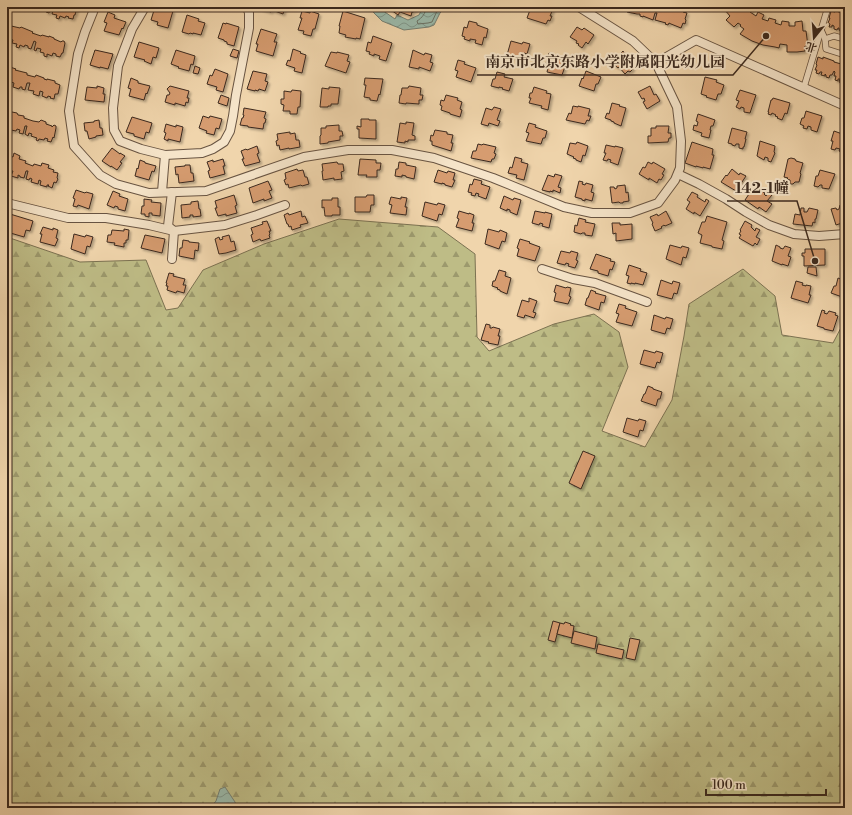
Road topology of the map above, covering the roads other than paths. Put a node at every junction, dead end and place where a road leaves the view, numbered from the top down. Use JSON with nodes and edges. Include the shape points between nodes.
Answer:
{"nodes":[{"id":1,"x":95,"y":7,"type":"edge"},
{"id":2,"x":145,"y":7,"type":"edge"},
{"id":3,"x":247,"y":7,"type":"edge"},
{"id":4,"x":579,"y":7,"type":"edge"},
{"id":5,"x":828,"y":7,"type":"edge"},
{"id":6,"x":821,"y":30,"type":"junction"},
{"id":7,"x":825,"y":39,"type":"junction"},
{"id":8,"x":845,"y":39,"type":"edge"},
{"id":9,"x":845,"y":55,"type":"edge"},
{"id":10,"x":656,"y":63,"type":"junction"},
{"id":11,"x":804,"y":87,"type":"junction"},
{"id":12,"x":845,"y":106,"type":"edge"},
{"id":13,"x":165,"y":155,"type":"junction"},
{"id":14,"x":678,"y":174,"type":"junction"},
{"id":15,"x":162,"y":192,"type":"junction"},
{"id":16,"x":172,"y":192,"type":"junction"},
{"id":17,"x":7,"y":203,"type":"edge"},
{"id":18,"x":284,"y":205,"type":"dead end"},
{"id":19,"x":174,"y":231,"type":"junction"},
{"id":20,"x":845,"y":234,"type":"edge"},
{"id":21,"x":172,"y":259,"type":"dead end"},
{"id":22,"x":542,"y":269,"type":"dead end"},
{"id":23,"x":647,"y":302,"type":"dead end"}],
"edges":[{"from":1,"to":15,"type":"street","via":[[78,54],[69,111],[74,146],[100,175],[116,184],[149,192]]},
{"from":2,"to":13,"type":"street","via":[[132,28],[118,66],[113,108],[114,130],[120,141]]},
{"from":3,"to":13,"type":"street","via":[[249,28],[230,131],[224,142],[202,153]]},
{"from":4,"to":10,"type":"street","via":[[633,41]]},
{"from":5,"to":6,"type":"street"},
{"from":6,"to":7,"type":"street"},
{"from":6,"to":11,"type":"street"},
{"from":7,"to":8,"type":"street","via":[[834,36]]},
{"from":7,"to":9,"type":"street","via":[[826,49]]},
{"from":10,"to":11,"type":"street","via":[[696,40]]},
{"from":10,"to":14,"type":"street","via":[[677,106],[682,141]]},
{"from":11,"to":12,"type":"street"},
{"from":13,"to":15,"type":"street"},
{"from":14,"to":16,"type":"street","via":[[658,203],[630,213],[592,213],[564,207],[460,166],[392,150],[348,150],[304,157],[206,191]]},
{"from":14,"to":20,"type":"street","via":[[769,225],[794,234]]},
{"from":15,"to":16,"type":"street"},
{"from":16,"to":19,"type":"street","via":[[168,226]]},
{"from":17,"to":19,"type":"street","via":[[68,218],[106,218]]},
{"from":18,"to":19,"type":"street","via":[[225,225]]},
{"from":19,"to":21,"type":"street"},
{"from":22,"to":23,"type":"street","via":[[595,283]]}]}
